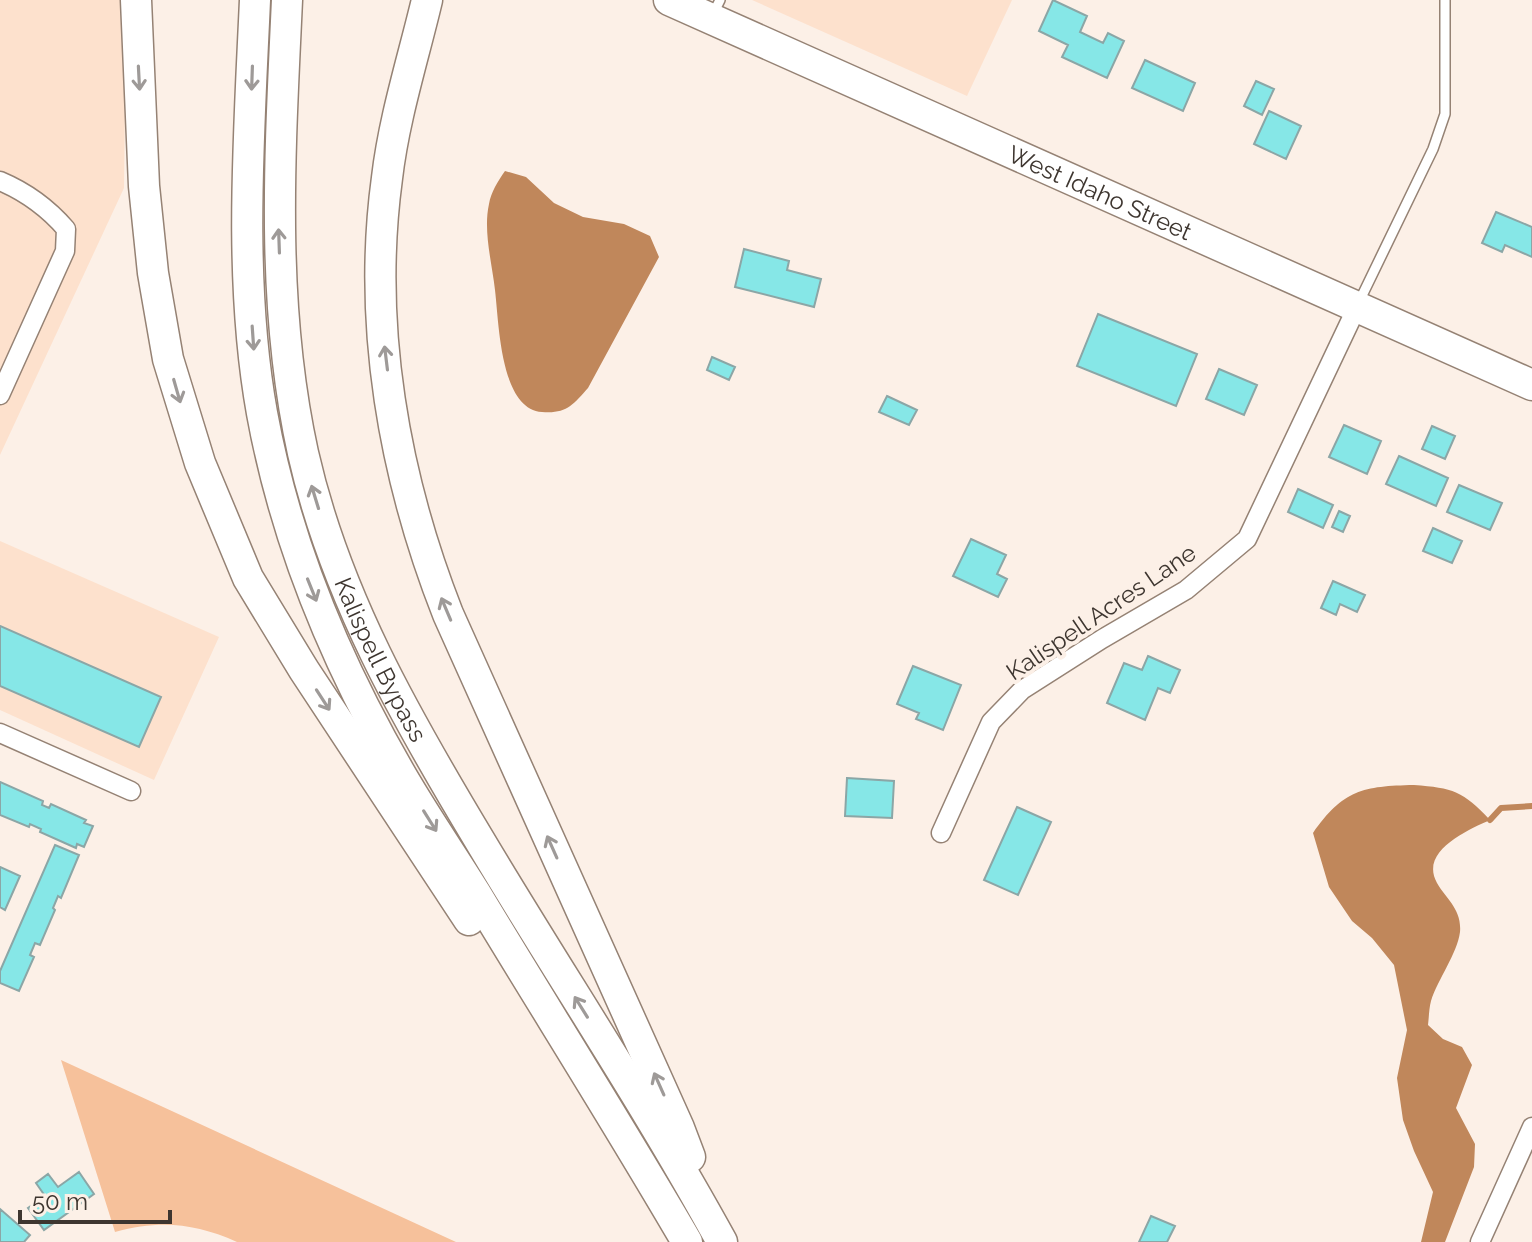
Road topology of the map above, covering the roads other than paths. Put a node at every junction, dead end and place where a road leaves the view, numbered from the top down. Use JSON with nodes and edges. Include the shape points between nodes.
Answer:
{"nodes":[{"id":1,"x":136,"y":0,"type":"edge"},
{"id":2,"x":255,"y":0,"type":"edge"},
{"id":3,"x":287,"y":0,"type":"edge"},
{"id":4,"x":427,"y":0,"type":"edge"},
{"id":5,"x":669,"y":0,"type":"edge"},
{"id":6,"x":1445,"y":0,"type":"edge"},
{"id":7,"x":715,"y":9,"type":"edge"},
{"id":8,"x":0,"y":181,"type":"edge"},
{"id":9,"x":1357,"y":307,"type":"junction"},
{"id":10,"x":1532,"y":385,"type":"edge"},
{"id":11,"x":0,"y":395,"type":"edge"},
{"id":12,"x":0,"y":733,"type":"edge"},
{"id":13,"x":131,"y":791,"type":"dead end"},
{"id":14,"x":941,"y":833,"type":"dead end"},
{"id":15,"x":569,"y":1047,"type":"junction"},
{"id":16,"x":1532,"y":1127,"type":"edge"},
{"id":17,"x":720,"y":1238,"type":"edge"},
{"id":18,"x":687,"y":1242,"type":"edge"},
{"id":19,"x":1480,"y":1242,"type":"edge"}],
"edges":[{"from":1,"to":15,"type":"highway","one_way":true,"via":[[144,186],[160,316],[183,411],[215,502],[248,578],[312,683],[491,954]]},
{"from":2,"to":15,"type":"highway","name":"Kalispell Bypass","one_way":true,"via":[[249,194],[253,338],[263,414],[287,520],[323,617],[382,738]]},
{"from":17,"to":3,"type":"highway","name":"Kalispell Bypass","one_way":true,"via":[[409,723],[363,629],[324,525],[296,419],[280,271]]},
{"from":17,"to":4,"type":"highway","one_way":true,"via":[[679,1128],[448,614],[409,499],[394,431],[384,343],[381,241],[392,145]]},
{"from":5,"to":7,"type":"highway","name":"West Idaho Street"},
{"from":6,"to":9,"type":"lane","via":[[1445,114]]},
{"from":7,"to":9,"type":"highway","name":"West Idaho Street"},
{"from":8,"to":11,"type":"street","via":[[44,206],[66,229],[65,251]]},
{"from":9,"to":10,"type":"highway","name":"West Idaho Street"},
{"from":9,"to":14,"type":"street","name":"Kalispell Acres Lane","via":[[1247,539],[1186,590],[1022,690],[991,722]]},
{"from":12,"to":13,"type":"street"},
{"from":15,"to":18,"type":"highway","name":"Kalispell Bypass"},
{"from":16,"to":19,"type":"street"}]}
